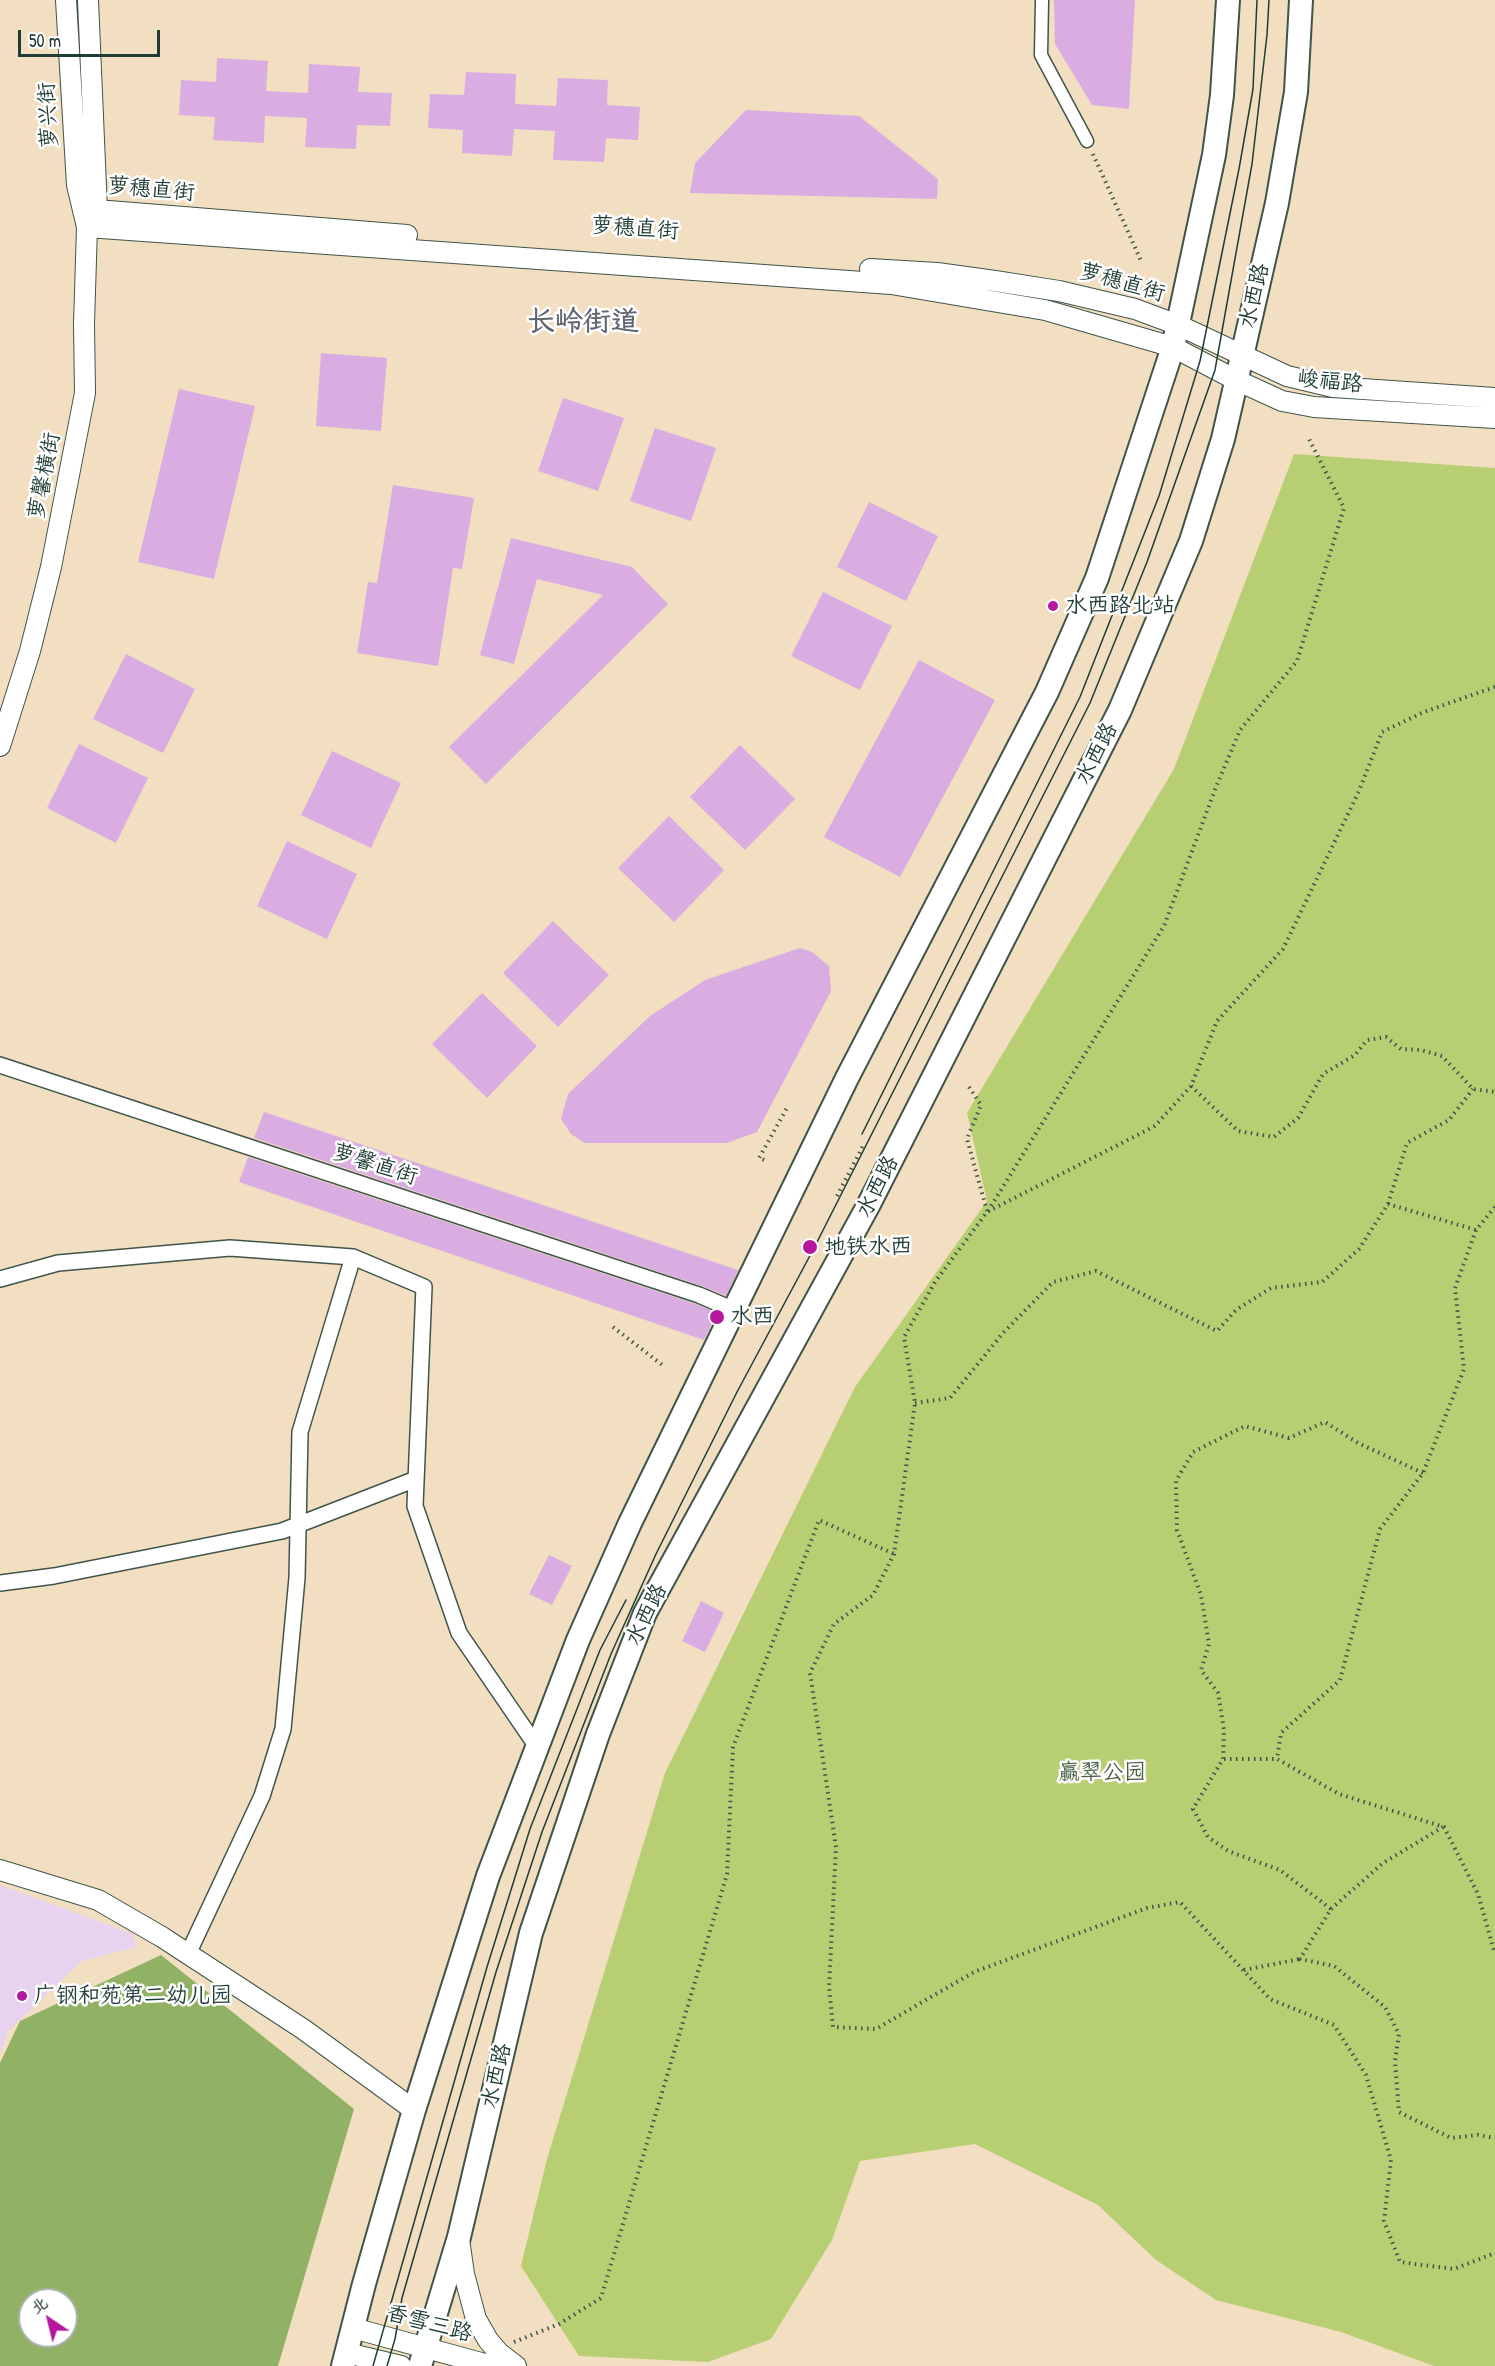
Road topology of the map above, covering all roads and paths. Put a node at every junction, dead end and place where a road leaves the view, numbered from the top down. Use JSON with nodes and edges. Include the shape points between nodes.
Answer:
{"nodes":[{"id":1,"x":66,"y":0,"type":"edge"},
{"id":2,"x":88,"y":0,"type":"edge"},
{"id":3,"x":1042,"y":0,"type":"edge"},
{"id":4,"x":1228,"y":0,"type":"edge"},
{"id":5,"x":1301,"y":0,"type":"edge"},
{"id":6,"x":1087,"y":141,"type":"joint"},
{"id":7,"x":90,"y":215,"type":"junction"},
{"id":8,"x":1142,"y":263,"type":"dead end"},
{"id":9,"x":1178,"y":325,"type":"junction"},
{"id":10,"x":1173,"y":347,"type":"junction"},
{"id":11,"x":1242,"y":357,"type":"junction"},
{"id":12,"x":1236,"y":380,"type":"junction"},
{"id":13,"x":1495,"y":398,"type":"edge"},
{"id":14,"x":1495,"y":418,"type":"edge"},
{"id":15,"x":1308,"y":437,"type":"dead end"},
{"id":16,"x":1495,"y":687,"type":"edge"},
{"id":17,"x":0,"y":746,"type":"edge"},
{"id":18,"x":0,"y":1065,"type":"edge"},
{"id":19,"x":1191,"y":1086,"type":"junction"},
{"id":20,"x":969,"y":1087,"type":"dead end"},
{"id":21,"x":1473,"y":1089,"type":"junction"},
{"id":22,"x":1495,"y":1092,"type":"edge"},
{"id":23,"x":789,"y":1106,"type":"dead end"},
{"id":24,"x":863,"y":1146,"type":"dead end"},
{"id":25,"x":764,"y":1160,"type":"dead end"},
{"id":26,"x":837,"y":1196,"type":"dead end"},
{"id":27,"x":1388,"y":1204,"type":"junction"},
{"id":28,"x":1495,"y":1207,"type":"edge"},
{"id":29,"x":987,"y":1212,"type":"junction"},
{"id":30,"x":1476,"y":1230,"type":"junction"},
{"id":31,"x":352,"y":1257,"type":"junction"},
{"id":32,"x":0,"y":1279,"type":"edge"},
{"id":33,"x":734,"y":1310,"type":"junction"},
{"id":34,"x":613,"y":1327,"type":"dead end"},
{"id":35,"x":665,"y":1367,"type":"dead end"},
{"id":36,"x":915,"y":1403,"type":"junction"},
{"id":37,"x":1423,"y":1473,"type":"junction"},
{"id":38,"x":416,"y":1479,"type":"junction"},
{"id":39,"x":298,"y":1525,"type":"junction"},
{"id":40,"x":894,"y":1554,"type":"junction"},
{"id":41,"x":0,"y":1583,"type":"edge"},
{"id":42,"x":537,"y":1747,"type":"junction"},
{"id":43,"x":1223,"y":1759,"type":"junction"},
{"id":44,"x":1277,"y":1759,"type":"junction"},
{"id":45,"x":1444,"y":1827,"type":"junction"},
{"id":46,"x":0,"y":1870,"type":"edge"},
{"id":47,"x":1331,"y":1909,"type":"junction"},
{"id":48,"x":188,"y":1954,"type":"junction"},
{"id":49,"x":1495,"y":1954,"type":"edge"},
{"id":50,"x":1300,"y":1959,"type":"junction"},
{"id":51,"x":1244,"y":1970,"type":"junction"},
{"id":52,"x":414,"y":2110,"type":"junction"},
{"id":53,"x":1495,"y":2138,"type":"edge"},
{"id":54,"x":459,"y":2237,"type":"junction"},
{"id":55,"x":1495,"y":2253,"type":"edge"},
{"id":56,"x":353,"y":2328,"type":"junction"},
{"id":57,"x":513,"y":2342,"type":"dead end"},
{"id":58,"x":422,"y":2357,"type":"edge"},
{"id":59,"x":345,"y":2359,"type":"edge"},
{"id":60,"x":402,"y":2366,"type":"edge"},
{"id":61,"x":492,"y":2366,"type":"edge"},
{"id":62,"x":516,"y":2366,"type":"edge"}],
"edges":[{"from":1,"to":7,"type":"street","name":"萝兴街","via":[[77,185]]},
{"from":2,"to":7,"type":"street","name":"萝兴街"},
{"from":3,"to":6,"type":"street","via":[[1041,55]]},
{"from":4,"to":9,"type":"main road","via":[[1214,155]]},
{"from":5,"to":11,"type":"main road","name":"水西路","via":[[1296,92]]},
{"from":6,"to":8,"type":"path"},
{"from":7,"to":9,"type":"street","name":"萝穗直街","via":[[937,273],[1059,291],[1135,309]]},
{"from":7,"to":10,"type":"street","name":"萝穗直街","via":[[891,284],[1046,310]]},
{"from":7,"to":17,"type":"street","name":"萝馨横街","via":[[85,393],[51,567]]},
{"from":9,"to":10,"type":"main road"},
{"from":9,"to":11,"type":"street","name":"峻福路"},
{"from":10,"to":12,"type":"street","name":"峻福路"},
{"from":10,"to":33,"type":"main road","via":[[1097,578],[1047,692],[852,1068]]},
{"from":11,"to":12,"type":"main road","name":"水西路"},
{"from":11,"to":13,"type":"street","name":"峻福路","via":[[1287,376],[1334,387]]},
{"from":12,"to":14,"type":"street","name":"峻福路","via":[[1282,401],[1314,407]]},
{"from":12,"to":54,"type":"main road","name":"水西路","via":[[1223,440],[1191,541],[1120,710],[868,1206],[645,1613],[598,1734],[531,1933]]},
{"from":15,"to":29,"type":"path","via":[[1344,508],[1297,661],[1240,730],[1164,926]]},
{"from":16,"to":19,"type":"path","via":[[1424,712],[1382,732],[1359,791],[1283,949],[1217,1021]]},
{"from":18,"to":33,"type":"street","name":"萝馨直街","via":[[699,1295]]},
{"from":19,"to":21,"type":"path","via":[[1238,1131],[1274,1137],[1298,1118],[1323,1074],[1355,1055],[1367,1040],[1386,1037],[1401,1049],[1442,1056]]},
{"from":19,"to":29,"type":"path","via":[[1155,1126]]},
{"from":20,"to":29,"type":"path","via":[[981,1105],[968,1139]]},
{"from":21,"to":22,"type":"path"},
{"from":21,"to":27,"type":"path","via":[[1449,1120],[1407,1143]]},
{"from":23,"to":25,"type":"path","via":[[759,1158]]},
{"from":24,"to":26,"type":"path"},
{"from":27,"to":30,"type":"path"},
{"from":27,"to":36,"type":"path","via":[[1359,1249],[1322,1282],[1271,1288],[1236,1310],[1217,1331],[1096,1271],[1053,1282],[950,1398]]},
{"from":28,"to":30,"type":"path"},
{"from":29,"to":36,"type":"path","via":[[935,1282],[904,1337]]},
{"from":30,"to":37,"type":"path","via":[[1455,1288],[1464,1369]]},
{"from":31,"to":32,"type":"street","via":[[230,1248],[58,1263]]},
{"from":31,"to":38,"type":"street","via":[[424,1287]]},
{"from":31,"to":39,"type":"street","via":[[300,1431]]},
{"from":33,"to":42,"type":"main road","via":[[599,1591]]},
{"from":34,"to":35,"type":"path"},
{"from":36,"to":40,"type":"path"},
{"from":37,"to":43,"type":"path","via":[[1358,1443],[1325,1422],[1289,1438],[1245,1426],[1193,1452],[1176,1481],[1177,1530],[1201,1595],[1209,1644],[1201,1670],[1218,1693],[1224,1730]]},
{"from":37,"to":44,"type":"path","via":[[1380,1529],[1340,1680],[1281,1732]]},
{"from":38,"to":39,"type":"street"},
{"from":38,"to":42,"type":"street","via":[[415,1506],[459,1633]]},
{"from":39,"to":41,"type":"street","via":[[77,1572]]},
{"from":39,"to":48,"type":"street","via":[[283,1729],[262,1796]]},
{"from":40,"to":51,"type":"path","via":[[873,1595],[834,1624],[810,1673],[836,1847],[829,1987],[833,2027],[876,2029],[974,1972],[1147,1908],[1180,1902]]},
{"from":40,"to":57,"type":"path","via":[[819,1520],[733,1746],[727,1874],[601,2298],[559,2324]]},
{"from":42,"to":52,"type":"main road","via":[[488,1876]]},
{"from":43,"to":44,"type":"path"},
{"from":43,"to":47,"type":"path","via":[[1193,1809],[1208,1837],[1228,1851],[1280,1870]]},
{"from":44,"to":45,"type":"path","via":[[1339,1794]]},
{"from":45,"to":47,"type":"path","via":[[1383,1863]]},
{"from":45,"to":49,"type":"path","via":[[1478,1894]]},
{"from":46,"to":48,"type":"street","via":[[98,1900]]},
{"from":47,"to":50,"type":"path"},
{"from":48,"to":52,"type":"street","via":[[303,2029]]},
{"from":50,"to":51,"type":"path"},
{"from":50,"to":53,"type":"path","via":[[1334,1966],[1385,2007],[1399,2034],[1395,2061],[1400,2112],[1451,2138]]},
{"from":51,"to":55,"type":"path","via":[[1270,1999],[1334,2025],[1366,2075],[1391,2160],[1384,2221],[1400,2262],[1454,2269]]},
{"from":52,"to":56,"type":"main road"},
{"from":54,"to":58,"type":"main road","name":"水西路"},
{"from":54,"to":62,"type":"street","via":[[476,2319],[499,2353]]},
{"from":56,"to":58,"type":"street","name":"香雪三路"},
{"from":56,"to":59,"type":"main road"},
{"from":58,"to":61,"type":"street","name":"香雪三路"},
{"from":59,"to":60,"type":"street"}]}
